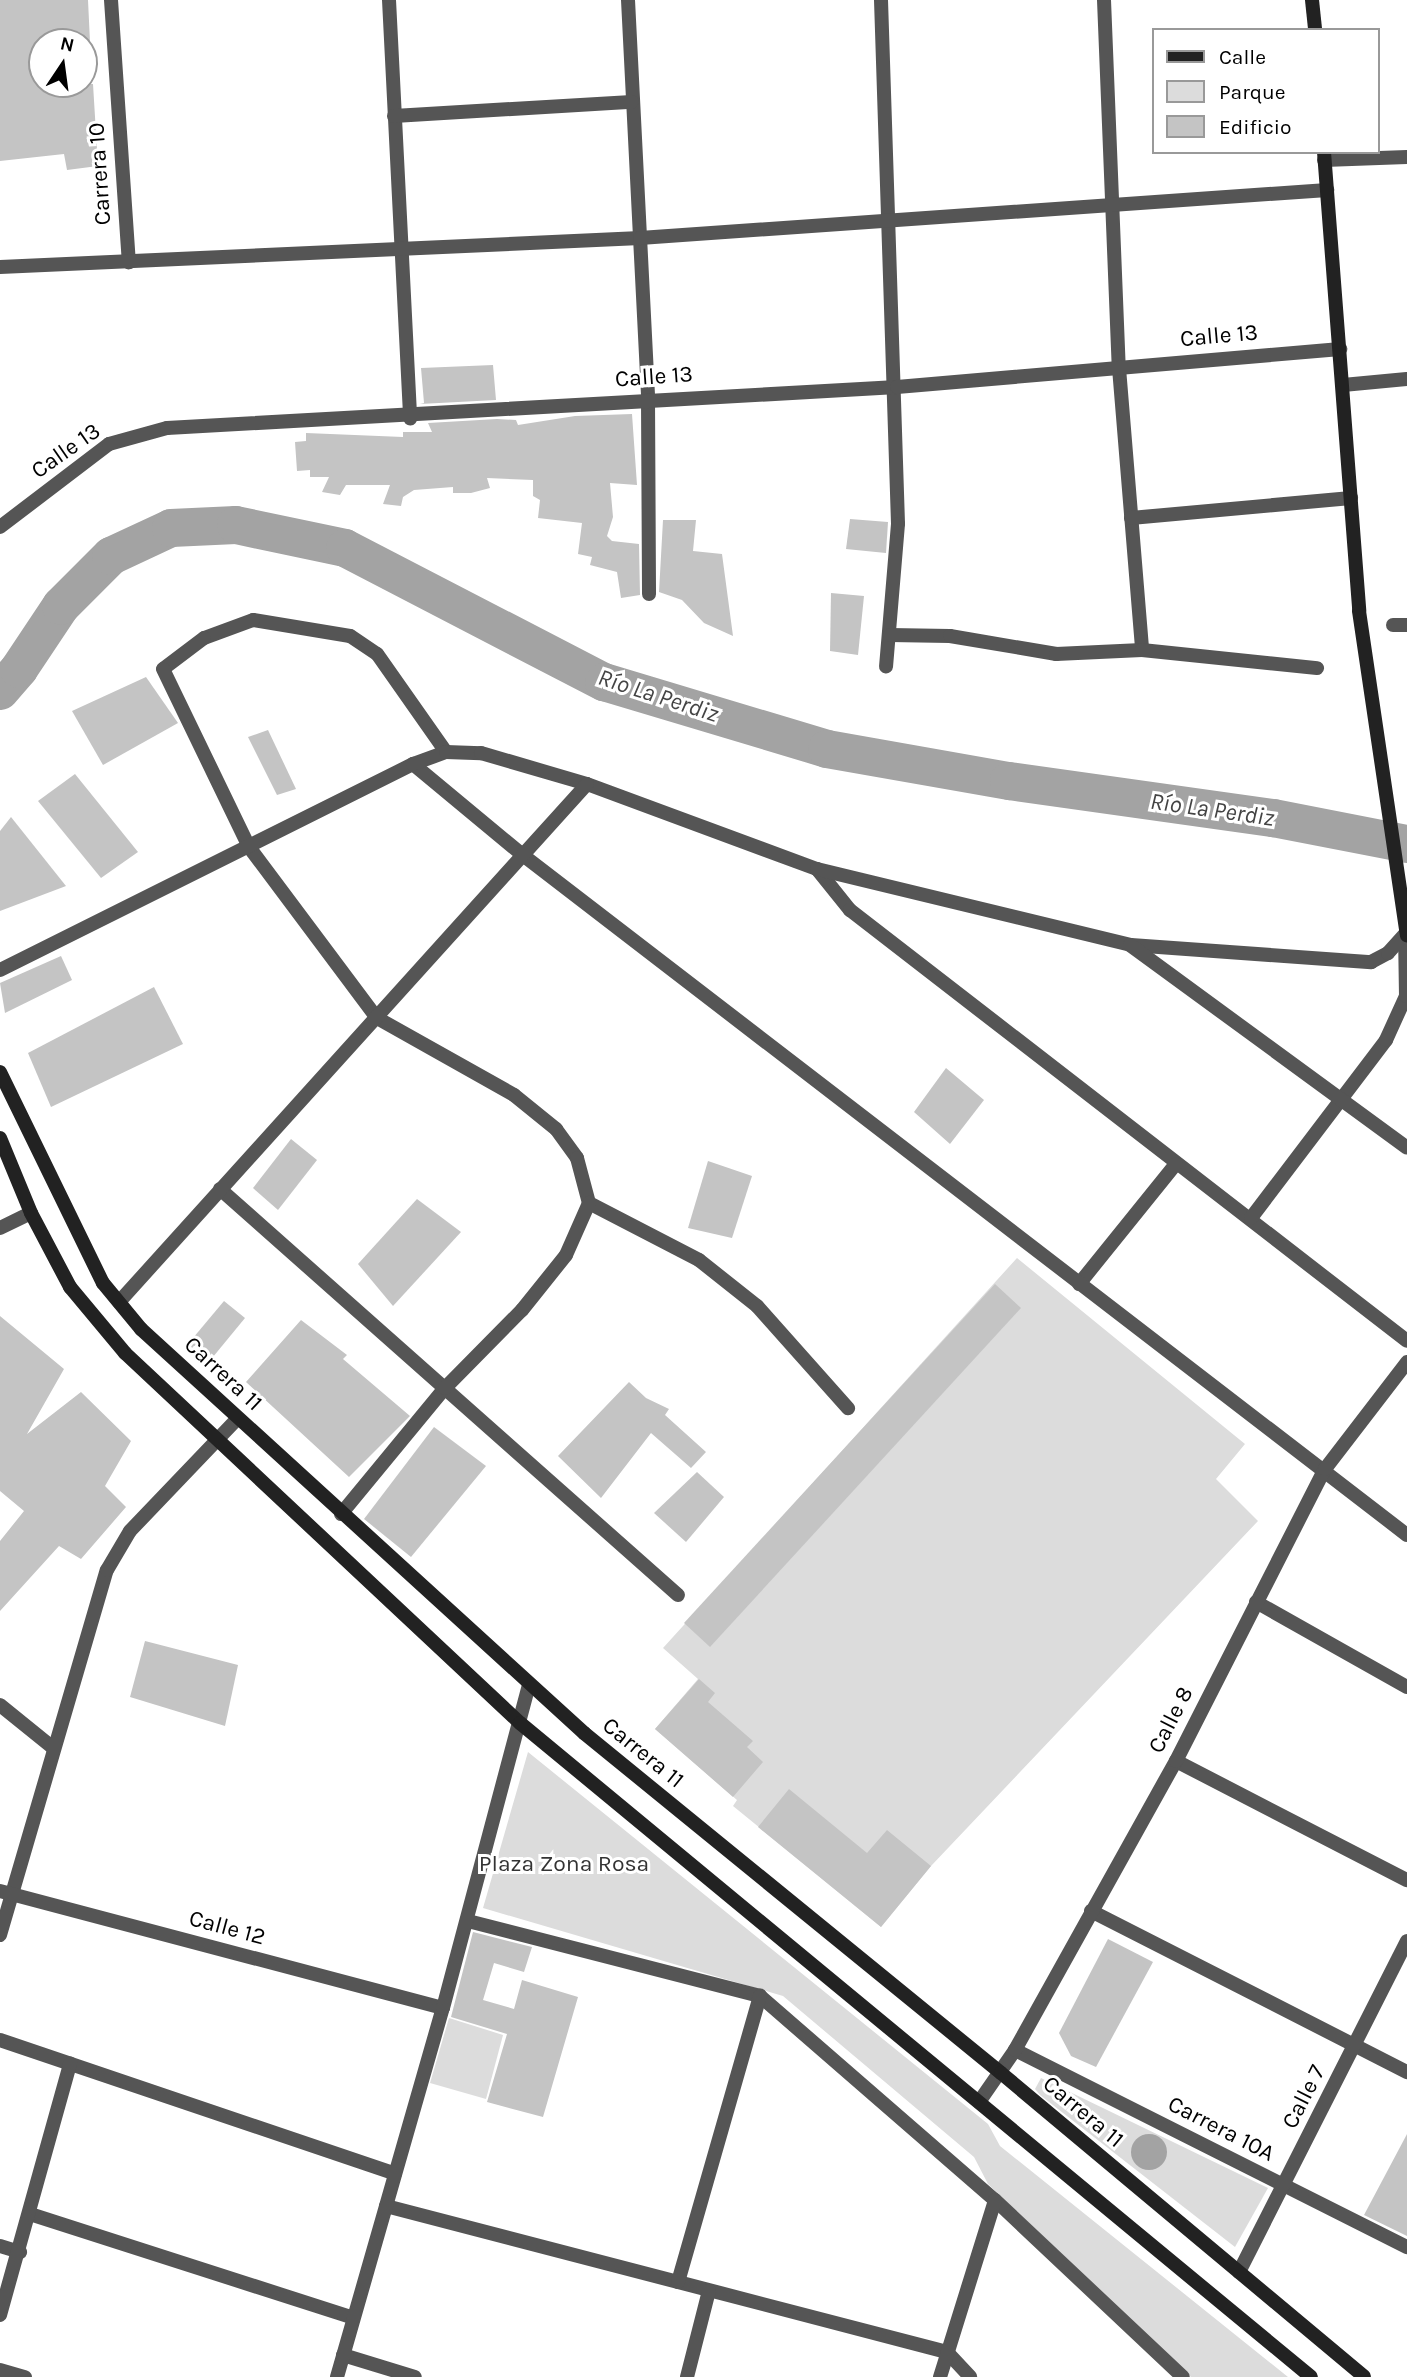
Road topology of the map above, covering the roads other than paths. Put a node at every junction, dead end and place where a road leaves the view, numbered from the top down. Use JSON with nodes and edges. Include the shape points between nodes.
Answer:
{"nodes":[{"id":1,"x":111,"y":0,"type":"edge"},
{"id":2,"x":389,"y":0,"type":"edge"},
{"id":3,"x":628,"y":0,"type":"edge"},
{"id":4,"x":881,"y":0,"type":"edge"},
{"id":5,"x":1104,"y":0,"type":"edge"},
{"id":6,"x":1312,"y":0,"type":"edge"},
{"id":7,"x":1315,"y":28,"type":"edge"},
{"id":8,"x":632,"y":102,"type":"junction"},
{"id":9,"x":394,"y":116,"type":"junction"},
{"id":10,"x":1324,"y":156,"type":"edge"},
{"id":11,"x":1407,"y":157,"type":"edge"},
{"id":12,"x":1327,"y":190,"type":"junction"},
{"id":13,"x":1112,"y":204,"type":"junction"},
{"id":14,"x":888,"y":221,"type":"junction"},
{"id":15,"x":640,"y":238,"type":"junction"},
{"id":16,"x":400,"y":250,"type":"junction"},
{"id":17,"x":129,"y":261,"type":"junction"},
{"id":18,"x":0,"y":267,"type":"edge"},
{"id":19,"x":1340,"y":349,"type":"junction"},
{"id":20,"x":1119,"y":368,"type":"junction"},
{"id":21,"x":1407,"y":379,"type":"edge"},
{"id":22,"x":1343,"y":385,"type":"junction"},
{"id":23,"x":897,"y":387,"type":"junction"},
{"id":24,"x":648,"y":400,"type":"junction"},
{"id":25,"x":410,"y":418,"type":"junction"},
{"id":26,"x":1351,"y":498,"type":"junction"},
{"id":27,"x":1131,"y":518,"type":"junction"},
{"id":28,"x":0,"y":527,"type":"edge"},
{"id":29,"x":649,"y":594,"type":"dead end"},
{"id":30,"x":890,"y":635,"type":"junction"},
{"id":31,"x":1142,"y":650,"type":"junction"},
{"id":32,"x":886,"y":666,"type":"dead end"},
{"id":33,"x":1317,"y":668,"type":"dead end"},
{"id":34,"x":446,"y":752,"type":"junction"},
{"id":35,"x":413,"y":764,"type":"junction"},
{"id":36,"x":587,"y":784,"type":"junction"},
{"id":37,"x":249,"y":847,"type":"junction"},
{"id":38,"x":524,"y":856,"type":"junction"},
{"id":39,"x":817,"y":869,"type":"junction"},
{"id":40,"x":1405,"y":906,"type":"edge"},
{"id":41,"x":1406,"y":934,"type":"edge"},
{"id":42,"x":1130,"y":945,"type":"junction"},
{"id":43,"x":0,"y":970,"type":"edge"},
{"id":44,"x":377,"y":1018,"type":"junction"},
{"id":45,"x":0,"y":1072,"type":"edge"},
{"id":46,"x":1343,"y":1100,"type":"junction"},
{"id":47,"x":0,"y":1138,"type":"edge"},
{"id":48,"x":1407,"y":1148,"type":"edge"},
{"id":49,"x":1176,"y":1164,"type":"junction"},
{"id":50,"x":220,"y":1189,"type":"junction"},
{"id":51,"x":589,"y":1203,"type":"junction"},
{"id":52,"x":31,"y":1213,"type":"junction"},
{"id":53,"x":1251,"y":1218,"type":"junction"},
{"id":54,"x":0,"y":1228,"type":"edge"},
{"id":55,"x":1079,"y":1284,"type":"junction"},
{"id":56,"x":119,"y":1302,"type":"junction"},
{"id":57,"x":1407,"y":1341,"type":"edge"},
{"id":58,"x":1407,"y":1362,"type":"edge"},
{"id":59,"x":445,"y":1388,"type":"junction"},
{"id":60,"x":848,"y":1408,"type":"dead end"},
{"id":61,"x":237,"y":1418,"type":"junction"},
{"id":62,"x":219,"y":1439,"type":"junction"},
{"id":63,"x":1325,"y":1469,"type":"junction"},
{"id":64,"x":341,"y":1514,"type":"junction"},
{"id":65,"x":1407,"y":1535,"type":"edge"},
{"id":66,"x":678,"y":1595,"type":"dead end"},
{"id":67,"x":1256,"y":1602,"type":"junction"},
{"id":68,"x":529,"y":1684,"type":"junction"},
{"id":69,"x":1407,"y":1687,"type":"edge"},
{"id":70,"x":0,"y":1705,"type":"edge"},
{"id":71,"x":520,"y":1723,"type":"junction"},
{"id":72,"x":52,"y":1747,"type":"junction"},
{"id":73,"x":1176,"y":1761,"type":"junction"},
{"id":74,"x":1407,"y":1880,"type":"edge"},
{"id":75,"x":6,"y":1893,"type":"edge"},
{"id":76,"x":1091,"y":1911,"type":"junction"},
{"id":77,"x":468,"y":1921,"type":"junction"},
{"id":78,"x":0,"y":1935,"type":"edge"},
{"id":79,"x":1407,"y":1941,"type":"edge"},
{"id":80,"x":760,"y":1996,"type":"junction"},
{"id":81,"x":443,"y":2008,"type":"junction"},
{"id":82,"x":0,"y":2040,"type":"edge"},
{"id":83,"x":1355,"y":2046,"type":"junction"},
{"id":84,"x":1015,"y":2050,"type":"junction"},
{"id":85,"x":71,"y":2064,"type":"junction"},
{"id":86,"x":1407,"y":2072,"type":"edge"},
{"id":87,"x":1001,"y":2073,"type":"junction"},
{"id":88,"x":979,"y":2102,"type":"junction"},
{"id":89,"x":395,"y":2174,"type":"junction"},
{"id":90,"x":1285,"y":2187,"type":"junction"},
{"id":91,"x":995,"y":2200,"type":"junction"},
{"id":92,"x":386,"y":2206,"type":"junction"},
{"id":93,"x":30,"y":2214,"type":"junction"},
{"id":94,"x":0,"y":2246,"type":"edge"},
{"id":95,"x":1407,"y":2247,"type":"edge"},
{"id":96,"x":20,"y":2252,"type":"junction"},
{"id":97,"x":1238,"y":2272,"type":"junction"},
{"id":98,"x":678,"y":2282,"type":"junction"},
{"id":99,"x":709,"y":2291,"type":"junction"},
{"id":100,"x":0,"y":2315,"type":"edge"},
{"id":101,"x":353,"y":2318,"type":"junction"},
{"id":102,"x":947,"y":2352,"type":"junction"},
{"id":103,"x":343,"y":2355,"type":"junction"},
{"id":104,"x":0,"y":2370,"type":"edge"},
{"id":105,"x":25,"y":2377,"type":"edge"},
{"id":106,"x":337,"y":2377,"type":"edge"},
{"id":107,"x":415,"y":2377,"type":"edge"},
{"id":108,"x":687,"y":2377,"type":"edge"},
{"id":109,"x":940,"y":2377,"type":"edge"},
{"id":110,"x":970,"y":2377,"type":"edge"},
{"id":111,"x":1183,"y":2377,"type":"edge"},
{"id":112,"x":1311,"y":2377,"type":"edge"},
{"id":113,"x":1364,"y":2377,"type":"edge"}],
"edges":[{"from":1,"to":17,"type":"street","name":"Carrera 10"},
{"from":2,"to":9,"type":"street"},
{"from":3,"to":8,"type":"street"},
{"from":4,"to":14,"type":"street"},
{"from":5,"to":13,"type":"street"},
{"from":6,"to":7,"type":"main road"},
{"from":8,"to":9,"type":"street"},
{"from":8,"to":15,"type":"street"},
{"from":9,"to":16,"type":"street"},
{"from":10,"to":11,"type":"street"},
{"from":10,"to":12,"type":"main road"},
{"from":12,"to":13,"type":"street"},
{"from":12,"to":19,"type":"main road"},
{"from":13,"to":14,"type":"street"},
{"from":13,"to":20,"type":"street"},
{"from":14,"to":15,"type":"street"},
{"from":14,"to":23,"type":"street"},
{"from":15,"to":16,"type":"street"},
{"from":15,"to":24,"type":"street"},
{"from":16,"to":17,"type":"street"},
{"from":16,"to":25,"type":"street"},
{"from":17,"to":18,"type":"street"},
{"from":19,"to":20,"type":"street","name":"Calle 13"},
{"from":19,"to":22,"type":"main road"},
{"from":20,"to":23,"type":"street","name":"Calle 13"},
{"from":20,"to":27,"type":"street"},
{"from":21,"to":22,"type":"street"},
{"from":22,"to":26,"type":"main road"},
{"from":23,"to":24,"type":"street","name":"Calle 13"},
{"from":23,"to":30,"type":"street","via":[[898,524]]},
{"from":24,"to":25,"type":"street","name":"Calle 13"},
{"from":24,"to":29,"type":"street"},
{"from":25,"to":28,"type":"street","name":"Calle 13","via":[[167,428],[109,444]]},
{"from":26,"to":27,"type":"street"},
{"from":26,"to":40,"type":"main road","via":[[1359,611]]},
{"from":27,"to":31,"type":"street"},
{"from":30,"to":31,"type":"street","via":[[950,636],[1056,654]]},
{"from":30,"to":32,"type":"street"},
{"from":31,"to":33,"type":"street"},
{"from":34,"to":35,"type":"street"},
{"from":34,"to":36,"type":"street","via":[[481,753]]},
{"from":34,"to":37,"type":"street","via":[[377,654],[350,636],[253,620],[204,638],[163,669]]},
{"from":35,"to":37,"type":"street"},
{"from":35,"to":38,"type":"street"},
{"from":36,"to":38,"type":"street"},
{"from":36,"to":39,"type":"street"},
{"from":37,"to":43,"type":"street"},
{"from":37,"to":44,"type":"street"},
{"from":38,"to":44,"type":"street"},
{"from":38,"to":55,"type":"street"},
{"from":39,"to":42,"type":"street"},
{"from":39,"to":49,"type":"street","via":[[850,910]]},
{"from":40,"to":41,"type":"main road"},
{"from":41,"to":42,"type":"street","via":[[1388,953],[1371,961]]},
{"from":41,"to":46,"type":"street","via":[[1406,996],[1386,1040]]},
{"from":42,"to":46,"type":"street"},
{"from":44,"to":50,"type":"street"},
{"from":44,"to":51,"type":"street","via":[[514,1095],[556,1129],[577,1158]]},
{"from":45,"to":56,"type":"main road","name":"Carrera 11","via":[[103,1283]]},
{"from":46,"to":48,"type":"street"},
{"from":46,"to":53,"type":"street"},
{"from":47,"to":52,"type":"main road"},
{"from":49,"to":53,"type":"street"},
{"from":49,"to":55,"type":"street"},
{"from":50,"to":56,"type":"street"},
{"from":50,"to":59,"type":"street"},
{"from":51,"to":59,"type":"street","via":[[566,1255],[522,1310]]},
{"from":51,"to":60,"type":"street","via":[[709,1268],[757,1307]]},
{"from":52,"to":54,"type":"street"},
{"from":52,"to":62,"type":"main road","via":[[70,1287],[125,1353]]},
{"from":53,"to":57,"type":"street"},
{"from":55,"to":63,"type":"street"},
{"from":56,"to":61,"type":"main road","name":"Carrera 11","via":[[141,1329]]},
{"from":58,"to":63,"type":"street","name":"Calle 8"},
{"from":59,"to":64,"type":"street"},
{"from":59,"to":66,"type":"street"},
{"from":61,"to":62,"type":"street"},
{"from":61,"to":64,"type":"main road","name":"Carrera 11"},
{"from":62,"to":71,"type":"main road"},
{"from":62,"to":72,"type":"street","via":[[130,1531],[107,1570]]},
{"from":63,"to":65,"type":"street"},
{"from":63,"to":67,"type":"street","name":"Calle 8"},
{"from":64,"to":68,"type":"main road","name":"Carrera 11"},
{"from":67,"to":69,"type":"street"},
{"from":67,"to":73,"type":"street","name":"Calle 8"},
{"from":68,"to":71,"type":"street"},
{"from":68,"to":87,"type":"main road","name":"Carrera 11"},
{"from":70,"to":72,"type":"street"},
{"from":71,"to":77,"type":"street"},
{"from":71,"to":88,"type":"main road"},
{"from":72,"to":75,"type":"street"},
{"from":73,"to":74,"type":"street"},
{"from":73,"to":76,"type":"street","name":"Calle 8"},
{"from":75,"to":78,"type":"street"},
{"from":75,"to":81,"type":"street","name":"Calle 12"},
{"from":76,"to":83,"type":"street"},
{"from":76,"to":84,"type":"street","name":"Calle 8"},
{"from":77,"to":80,"type":"street"},
{"from":77,"to":81,"type":"street"},
{"from":79,"to":83,"type":"street","name":"Calle 7"},
{"from":80,"to":91,"type":"street"},
{"from":80,"to":98,"type":"street"},
{"from":81,"to":89,"type":"street"},
{"from":82,"to":85,"type":"street"},
{"from":83,"to":86,"type":"street"},
{"from":83,"to":90,"type":"street","name":"Calle 7"},
{"from":84,"to":87,"type":"street","name":"Calle 8"},
{"from":84,"to":90,"type":"street","name":"Carrera 10A"},
{"from":85,"to":89,"type":"street"},
{"from":85,"to":93,"type":"street"},
{"from":87,"to":88,"type":"street","name":"Calle 8"},
{"from":87,"to":97,"type":"main road","name":"Carrera 11"},
{"from":88,"to":112,"type":"main road"},
{"from":89,"to":92,"type":"street"},
{"from":90,"to":95,"type":"street","name":"Carrera 10A"},
{"from":90,"to":97,"type":"street","name":"Calle 7"},
{"from":91,"to":102,"type":"street"},
{"from":91,"to":111,"type":"street"},
{"from":92,"to":98,"type":"street"},
{"from":92,"to":101,"type":"street"},
{"from":93,"to":96,"type":"street"},
{"from":93,"to":101,"type":"street"},
{"from":94,"to":96,"type":"street"},
{"from":96,"to":100,"type":"street"},
{"from":97,"to":113,"type":"main road","name":"Carrera 11"},
{"from":98,"to":99,"type":"street"},
{"from":99,"to":102,"type":"street"},
{"from":99,"to":108,"type":"street"},
{"from":101,"to":103,"type":"street"},
{"from":102,"to":109,"type":"street"},
{"from":102,"to":110,"type":"street"},
{"from":103,"to":106,"type":"street"},
{"from":103,"to":107,"type":"street"},
{"from":104,"to":105,"type":"street"}]}
